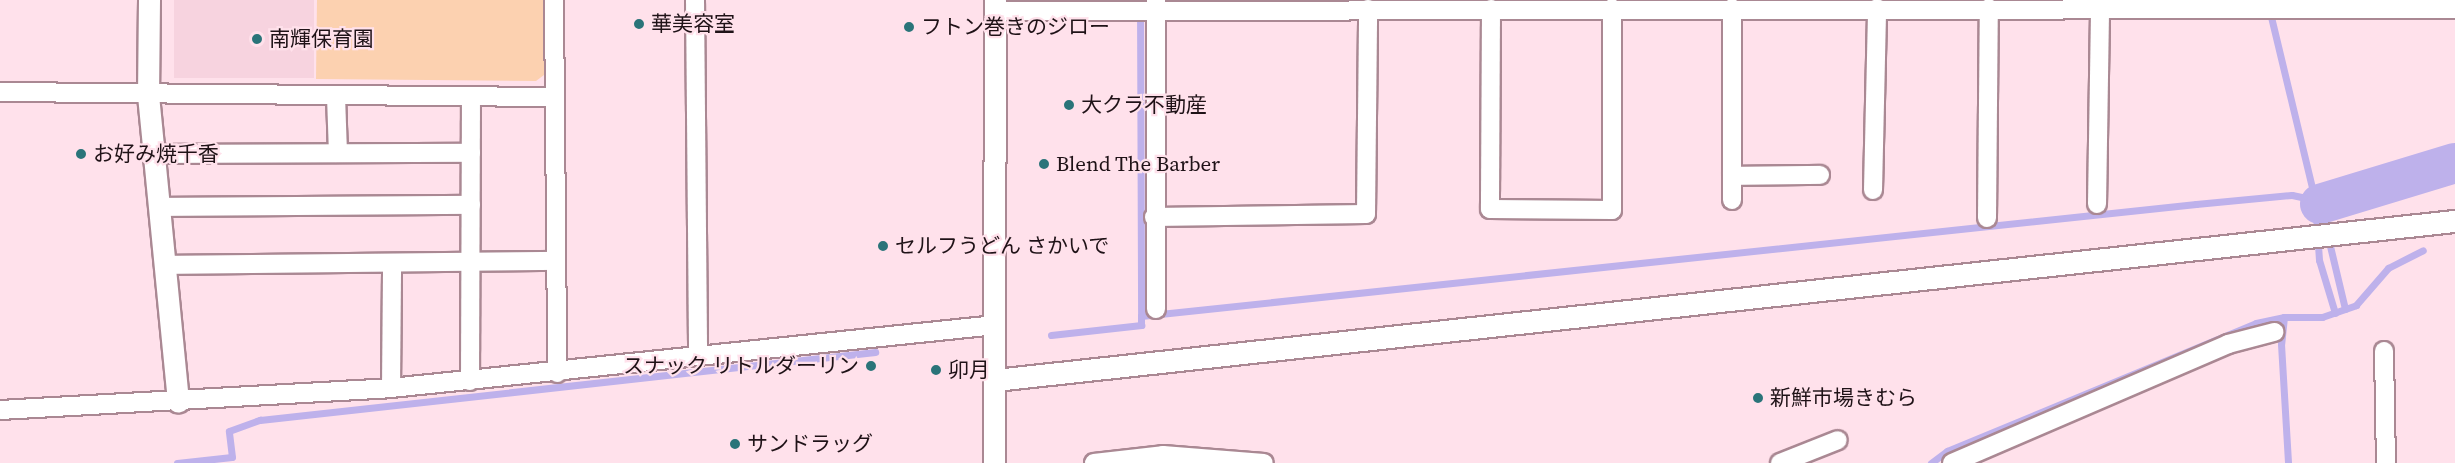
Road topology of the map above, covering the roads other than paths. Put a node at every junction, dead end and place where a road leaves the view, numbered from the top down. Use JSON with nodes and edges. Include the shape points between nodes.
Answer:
{"nodes":[{"id":1,"x":149,"y":0,"type":"edge"},
{"id":2,"x":554,"y":0,"type":"edge"},
{"id":3,"x":695,"y":0,"type":"edge"},
{"id":4,"x":1741,"y":4,"type":"edge"},
{"id":5,"x":1845,"y":4,"type":"edge"},
{"id":6,"x":1937,"y":4,"type":"edge"},
{"id":7,"x":2027,"y":4,"type":"edge"},
{"id":8,"x":995,"y":5,"type":"edge"},
{"id":9,"x":1623,"y":5,"type":"edge"},
{"id":10,"x":2129,"y":5,"type":"edge"},
{"id":11,"x":2374,"y":5,"type":"edge"},
{"id":12,"x":1150,"y":6,"type":"edge"},
{"id":13,"x":2263,"y":7,"type":"edge"},
{"id":14,"x":1877,"y":8,"type":"junction"},
{"id":15,"x":1989,"y":8,"type":"junction"},
{"id":16,"x":1368,"y":9,"type":"junction"},
{"id":17,"x":1491,"y":9,"type":"junction"},
{"id":18,"x":2455,"y":9,"type":"edge"},
{"id":19,"x":2100,"y":10,"type":"junction"},
{"id":20,"x":0,"y":92,"type":"edge"},
{"id":21,"x":148,"y":95,"type":"junction"},
{"id":22,"x":336,"y":96,"type":"junction"},
{"id":23,"x":471,"y":97,"type":"junction"},
{"id":24,"x":554,"y":98,"type":"junction"},
{"id":25,"x":338,"y":153,"type":"junction"},
{"id":26,"x":471,"y":153,"type":"junction"},
{"id":27,"x":154,"y":154,"type":"junction"},
{"id":28,"x":1820,"y":175,"type":"dead end"},
{"id":29,"x":1732,"y":176,"type":"junction"},
{"id":30,"x":1874,"y":190,"type":"dead end"},
{"id":31,"x":1732,"y":200,"type":"dead end"},
{"id":32,"x":2097,"y":204,"type":"dead end"},
{"id":33,"x":471,"y":205,"type":"junction"},
{"id":34,"x":159,"y":207,"type":"junction"},
{"id":35,"x":1154,"y":217,"type":"junction"},
{"id":36,"x":1986,"y":218,"type":"dead end"},
{"id":37,"x":2455,"y":221,"type":"edge"},
{"id":38,"x":556,"y":261,"type":"junction"},
{"id":39,"x":471,"y":262,"type":"junction"},
{"id":40,"x":392,"y":263,"type":"junction"},
{"id":41,"x":165,"y":265,"type":"junction"},
{"id":42,"x":1156,"y":309,"type":"dead end"},
{"id":43,"x":995,"y":325,"type":"junction"},
{"id":44,"x":2274,"y":332,"type":"dead end"},
{"id":45,"x":2384,"y":351,"type":"dead end"},
{"id":46,"x":698,"y":354,"type":"junction"},
{"id":47,"x":557,"y":372,"type":"junction"},
{"id":48,"x":995,"y":380,"type":"junction"},
{"id":49,"x":470,"y":381,"type":"junction"},
{"id":50,"x":392,"y":388,"type":"junction"},
{"id":51,"x":178,"y":402,"type":"junction"},
{"id":52,"x":0,"y":404,"type":"edge"},
{"id":53,"x":1838,"y":440,"type":"dead end"},
{"id":54,"x":994,"y":463,"type":"edge"},
{"id":55,"x":1094,"y":463,"type":"edge"},
{"id":56,"x":1264,"y":463,"type":"edge"},
{"id":57,"x":1780,"y":463,"type":"edge"},
{"id":58,"x":1952,"y":463,"type":"edge"},
{"id":59,"x":2386,"y":463,"type":"edge"}],
"edges":[{"from":1,"to":21,"type":"street"},
{"from":2,"to":24,"type":"street"},
{"from":3,"to":46,"type":"street"},
{"from":4,"to":5,"type":"street"},
{"from":4,"to":9,"type":"street"},
{"from":4,"to":29,"type":"street"},
{"from":5,"to":14,"type":"street"},
{"from":6,"to":14,"type":"street"},
{"from":6,"to":15,"type":"street"},
{"from":7,"to":15,"type":"street"},
{"from":7,"to":19,"type":"street"},
{"from":8,"to":12,"type":"street"},
{"from":8,"to":43,"type":"street"},
{"from":9,"to":17,"type":"street"},
{"from":9,"to":17,"type":"street","via":[[1612,210],[1490,209]]},
{"from":10,"to":13,"type":"street"},
{"from":10,"to":19,"type":"street"},
{"from":11,"to":13,"type":"street"},
{"from":11,"to":18,"type":"street"},
{"from":12,"to":16,"type":"street"},
{"from":12,"to":35,"type":"street"},
{"from":14,"to":30,"type":"street"},
{"from":15,"to":36,"type":"street"},
{"from":16,"to":17,"type":"street"},
{"from":16,"to":35,"type":"street","via":[[1366,214]]},
{"from":19,"to":32,"type":"street"},
{"from":20,"to":21,"type":"street"},
{"from":21,"to":22,"type":"street"},
{"from":21,"to":27,"type":"street"},
{"from":22,"to":23,"type":"street"},
{"from":22,"to":25,"type":"street"},
{"from":23,"to":24,"type":"street"},
{"from":23,"to":26,"type":"street"},
{"from":24,"to":38,"type":"street"},
{"from":25,"to":26,"type":"street"},
{"from":25,"to":27,"type":"street"},
{"from":26,"to":33,"type":"street"},
{"from":27,"to":34,"type":"street"},
{"from":28,"to":29,"type":"street"},
{"from":29,"to":31,"type":"street"},
{"from":33,"to":34,"type":"street"},
{"from":33,"to":39,"type":"street"},
{"from":34,"to":41,"type":"street"},
{"from":35,"to":42,"type":"street"},
{"from":37,"to":48,"type":"street"},
{"from":38,"to":39,"type":"street"},
{"from":38,"to":47,"type":"street"},
{"from":39,"to":40,"type":"street"},
{"from":39,"to":49,"type":"street"},
{"from":40,"to":41,"type":"street"},
{"from":40,"to":50,"type":"street"},
{"from":41,"to":51,"type":"street"},
{"from":43,"to":46,"type":"street"},
{"from":43,"to":48,"type":"street"},
{"from":44,"to":58,"type":"street","via":[[2228,344]]},
{"from":45,"to":59,"type":"street"},
{"from":46,"to":47,"type":"street"},
{"from":47,"to":49,"type":"street"},
{"from":48,"to":54,"type":"street"},
{"from":49,"to":50,"type":"street"},
{"from":50,"to":51,"type":"street"},
{"from":51,"to":52,"type":"street"},
{"from":53,"to":57,"type":"street"},
{"from":55,"to":56,"type":"street","via":[[1164,455]]}]}
